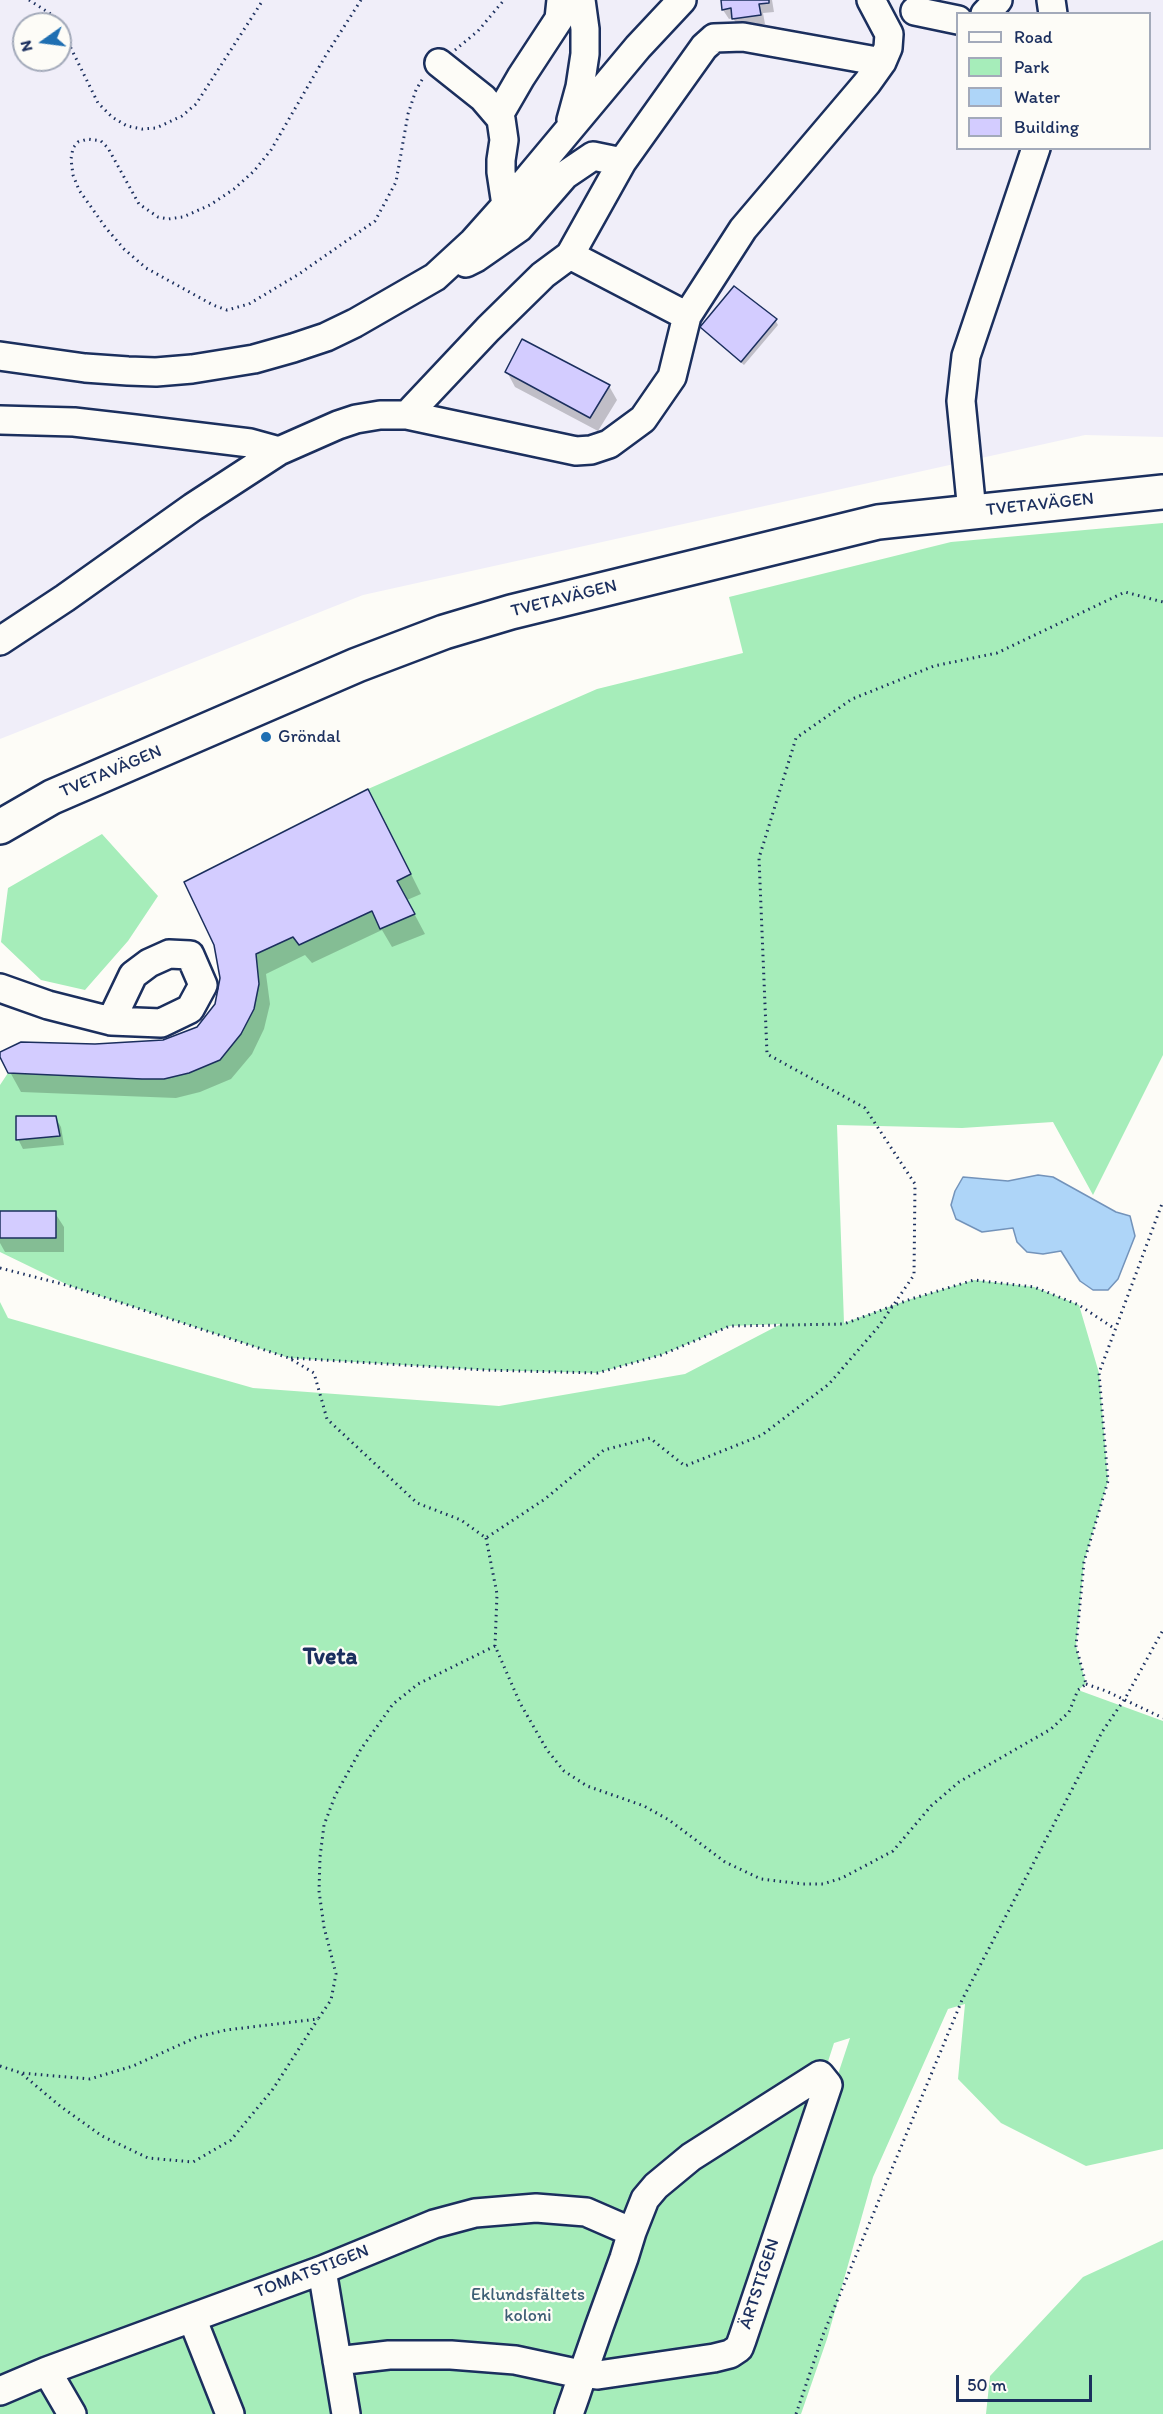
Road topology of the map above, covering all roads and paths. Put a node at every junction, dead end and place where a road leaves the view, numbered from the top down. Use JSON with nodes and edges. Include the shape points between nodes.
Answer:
{"nodes":[{"id":1,"x":29,"y":0,"type":"edge"},
{"id":2,"x":263,"y":0,"type":"edge"},
{"id":3,"x":362,"y":0,"type":"edge"},
{"id":4,"x":504,"y":0,"type":"edge"},
{"id":5,"x":561,"y":0,"type":"edge"},
{"id":6,"x":581,"y":0,"type":"edge"},
{"id":7,"x":682,"y":0,"type":"edge"},
{"id":8,"x":998,"y":0,"type":"edge"},
{"id":9,"x":872,"y":1,"type":"edge"},
{"id":10,"x":914,"y":6,"type":"edge"},
{"id":11,"x":48,"y":12,"type":"edge"},
{"id":12,"x":987,"y":12,"type":"edge"},
{"id":13,"x":956,"y":20,"type":"edge"},
{"id":14,"x":889,"y":34,"type":"junction"},
{"id":15,"x":72,"y":50,"type":"edge"},
{"id":16,"x":882,"y":62,"type":"junction"},
{"id":17,"x":439,"y":63,"type":"junction"},
{"id":18,"x":499,"y":115,"type":"junction"},
{"id":19,"x":568,"y":129,"type":"junction"},
{"id":20,"x":1035,"y":150,"type":"edge"},
{"id":21,"x":622,"y":162,"type":"junction"},
{"id":22,"x":506,"y":205,"type":"junction"},
{"id":23,"x":570,"y":255,"type":"junction"},
{"id":24,"x":435,"y":277,"type":"junction"},
{"id":25,"x":687,"y":316,"type":"junction"},
{"id":26,"x":0,"y":349,"type":"edge"},
{"id":27,"x":13,"y":357,"type":"edge"},
{"id":28,"x":407,"y":415,"type":"junction"},
{"id":29,"x":0,"y":420,"type":"edge"},
{"id":30,"x":279,"y":451,"type":"junction"},
{"id":31,"x":1163,"y":492,"type":"edge"},
{"id":32,"x":972,"y":512,"type":"junction"},
{"id":33,"x":1163,"y":602,"type":"edge"},
{"id":34,"x":0,"y":641,"type":"edge"},
{"id":35,"x":0,"y":827,"type":"edge"},
{"id":36,"x":0,"y":988,"type":"edge"},
{"id":37,"x":111,"y":1021,"type":"dead end"},
{"id":38,"x":1163,"y":1201,"type":"edge"},
{"id":39,"x":0,"y":1268,"type":"edge"},
{"id":40,"x":894,"y":1305,"type":"junction"},
{"id":41,"x":1115,"y":1330,"type":"junction"},
{"id":42,"x":289,"y":1358,"type":"junction"},
{"id":43,"x":486,"y":1538,"type":"junction"},
{"id":44,"x":1163,"y":1630,"type":"edge"},
{"id":45,"x":495,"y":1646,"type":"junction"},
{"id":46,"x":1086,"y":1684,"type":"junction"},
{"id":47,"x":1163,"y":1718,"type":"edge"},
{"id":48,"x":318,"y":2019,"type":"junction"},
{"id":49,"x":0,"y":2066,"type":"edge"},
{"id":50,"x":21,"y":2073,"type":"junction"},
{"id":51,"x":632,"y":2232,"type":"junction"},
{"id":52,"x":322,"y":2270,"type":"junction"},
{"id":53,"x":192,"y":2318,"type":"junction"},
{"id":54,"x":337,"y":2361,"type":"junction"},
{"id":55,"x":47,"y":2371,"type":"junction"},
{"id":56,"x":583,"y":2373,"type":"junction"},
{"id":57,"x":0,"y":2391,"type":"edge"},
{"id":58,"x":72,"y":2414,"type":"edge"},
{"id":59,"x":230,"y":2414,"type":"edge"},
{"id":60,"x":346,"y":2414,"type":"edge"},
{"id":61,"x":569,"y":2414,"type":"edge"},
{"id":62,"x":796,"y":2414,"type":"edge"}],
"edges":[{"from":1,"to":11,"type":"path"},
{"from":2,"to":15,"type":"path","via":[[196,104],[182,116],[156,128],[127,126],[112,117],[99,103]]},
{"from":3,"to":17,"type":"path","via":[[271,150],[254,171],[210,205],[183,217],[158,217],[139,204],[101,141],[88,139],[72,148],[79,190],[124,249],[146,268],[213,305],[227,310],[249,304],[375,221],[396,182],[416,90]]},
{"from":4,"to":17,"type":"path","via":[[478,31]]},
{"from":5,"to":18,"type":"street","via":[[559,19]]},
{"from":6,"to":19,"type":"street","via":[[585,54]]},
{"from":7,"to":19,"type":"street"},
{"from":8,"to":12,"type":"street"},
{"from":9,"to":14,"type":"street"},
{"from":10,"to":13,"type":"street"},
{"from":10,"to":14,"type":"street"},
{"from":14,"to":16,"type":"street"},
{"from":16,"to":21,"type":"street","via":[[743,37],[714,38]]},
{"from":16,"to":25,"type":"street","via":[[743,229]]},
{"from":17,"to":18,"type":"street"},
{"from":18,"to":22,"type":"street","via":[[504,131],[501,160]]},
{"from":19,"to":22,"type":"street"},
{"from":20,"to":32,"type":"street","via":[[966,356],[961,401]]},
{"from":21,"to":23,"type":"street"},
{"from":21,"to":24,"type":"street","via":[[593,156],[565,175],[519,228],[476,258]]},
{"from":22,"to":24,"type":"street"},
{"from":23,"to":25,"type":"street"},
{"from":23,"to":28,"type":"street","via":[[543,275]]},
{"from":24,"to":27,"type":"street","via":[[326,337],[222,366],[156,372],[85,368]]},
{"from":25,"to":28,"type":"street","via":[[672,376],[643,419],[609,444],[576,451]]},
{"from":26,"to":27,"type":"street"},
{"from":28,"to":30,"type":"street","via":[[356,419]]},
{"from":29,"to":30,"type":"street","via":[[74,422],[250,443]]},
{"from":30,"to":34,"type":"street"},
{"from":31,"to":32,"type":"main road","name":"TVETAVÄGEN"},
{"from":32,"to":35,"type":"main road","name":"TVETAVÄGEN","via":[[878,522],[444,632],[357,665],[52,797]]},
{"from":33,"to":40,"type":"path","via":[[1125,592],[998,652],[934,666],[852,699],[796,738],[759,858],[767,1054],[865,1108],[915,1184],[914,1275]]},
{"from":36,"to":37,"type":"street"},
{"from":38,"to":41,"type":"path"},
{"from":39,"to":42,"type":"path","via":[[70,1286]]},
{"from":40,"to":41,"type":"path","via":[[974,1280],[1034,1287],[1080,1305]]},
{"from":40,"to":42,"type":"path","via":[[844,1324],[730,1326],[661,1355],[597,1373]]},
{"from":40,"to":43,"type":"path","via":[[829,1384],[762,1435],[685,1466],[650,1438],[604,1450],[545,1499]]},
{"from":41,"to":46,"type":"path","via":[[1099,1373],[1108,1481],[1084,1562],[1076,1646]]},
{"from":42,"to":43,"type":"path","via":[[314,1373],[327,1419],[417,1503],[461,1520]]},
{"from":43,"to":45,"type":"path","via":[[497,1594]]},
{"from":44,"to":62,"type":"path","via":[[1102,1732],[962,2000],[823,2335]]},
{"from":45,"to":46,"type":"path","via":[[520,1703],[564,1771],[587,1786],[644,1806],[669,1820],[725,1862],[761,1879],[802,1884],[823,1884],[842,1878],[893,1851],[931,1806],[959,1782],[1051,1729],[1069,1712],[1078,1690]]},
{"from":45,"to":48,"type":"path","via":[[418,1684],[393,1704],[361,1749],[335,1796],[324,1825],[319,1891],[336,1974],[331,2000]]},
{"from":46,"to":47,"type":"path"},
{"from":48,"to":50,"type":"path","via":[[197,2037],[103,2076]]},
{"from":48,"to":50,"type":"path","via":[[273,2089],[231,2140],[193,2162],[148,2158],[102,2136]]},
{"from":49,"to":50,"type":"path"},
{"from":51,"to":52,"type":"street","name":"TOMATSTIGEN","via":[[586,2212],[536,2208],[476,2213],[434,2224]]},
{"from":51,"to":56,"type":"street"},
{"from":51,"to":56,"type":"street","name":"ÄRTSTIGEN","via":[[645,2199],[691,2157],[814,2077],[820,2075],[826,2080],[828,2085],[739,2348],[714,2358],[598,2375]]},
{"from":52,"to":53,"type":"street","name":"TOMATSTIGEN"},
{"from":52,"to":54,"type":"street"},
{"from":53,"to":55,"type":"street","name":"TOMATSTIGEN"},
{"from":53,"to":59,"type":"street"},
{"from":54,"to":56,"type":"street","name":"ÄRTSTIGEN","via":[[389,2355],[451,2355],[515,2360]]},
{"from":54,"to":60,"type":"street"},
{"from":55,"to":57,"type":"street","name":"TOMATSTIGEN"},
{"from":55,"to":58,"type":"street"},
{"from":56,"to":61,"type":"street"}]}
